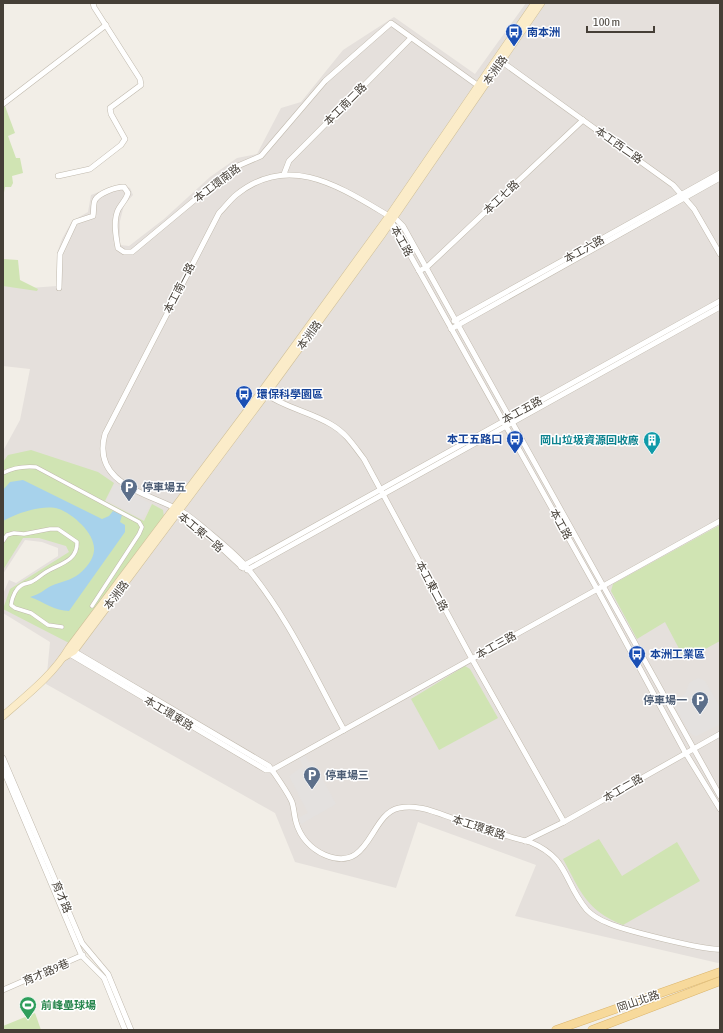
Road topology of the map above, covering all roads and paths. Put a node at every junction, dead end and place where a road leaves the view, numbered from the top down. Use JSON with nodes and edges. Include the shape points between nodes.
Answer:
{"nodes":[{"id":1,"x":93,"y":3,"type":"edge"},
{"id":2,"x":535,"y":3,"type":"edge"},
{"id":3,"x":541,"y":3,"type":"edge"},
{"id":4,"x":106,"y":26,"type":"junction"},
{"id":5,"x":411,"y":38,"type":"junction"},
{"id":6,"x":499,"y":60,"type":"junction"},
{"id":7,"x":480,"y":88,"type":"junction"},
{"id":8,"x":3,"y":104,"type":"edge"},
{"id":9,"x":583,"y":120,"type":"junction"},
{"id":10,"x":720,"y":173,"type":"edge"},
{"id":11,"x":284,"y":174,"type":"junction"},
{"id":12,"x":58,"y":176,"type":"dead end"},
{"id":13,"x":720,"y":178,"type":"edge"},
{"id":14,"x":683,"y":196,"type":"junction"},
{"id":15,"x":391,"y":218,"type":"junction"},
{"id":16,"x":720,"y":254,"type":"edge"},
{"id":17,"x":426,"y":267,"type":"junction"},
{"id":18,"x":419,"y":271,"type":"junction"},
{"id":19,"x":59,"y":288,"type":"dead end"},
{"id":20,"x":720,"y":301,"type":"edge"},
{"id":21,"x":720,"y":307,"type":"edge"},
{"id":22,"x":457,"y":323,"type":"junction"},
{"id":23,"x":450,"y":327,"type":"junction"},
{"id":24,"x":264,"y":393,"type":"junction"},
{"id":25,"x":510,"y":420,"type":"junction"},
{"id":26,"x":504,"y":424,"type":"junction"},
{"id":27,"x":3,"y":473,"type":"edge"},
{"id":28,"x":381,"y":492,"type":"junction"},
{"id":29,"x":177,"y":511,"type":"junction"},
{"id":30,"x":720,"y":520,"type":"edge"},
{"id":31,"x":3,"y":541,"type":"edge"},
{"id":32,"x":244,"y":567,"type":"junction"},
{"id":33,"x":603,"y":586,"type":"junction"},
{"id":34,"x":597,"y":589,"type":"junction"},
{"id":35,"x":92,"y":606,"type":"dead end"},
{"id":36,"x":62,"y":627,"type":"dead end"},
{"id":37,"x":69,"y":653,"type":"junction"},
{"id":38,"x":472,"y":659,"type":"junction"},
{"id":39,"x":3,"y":716,"type":"edge"},
{"id":40,"x":344,"y":730,"type":"junction"},
{"id":41,"x":720,"y":734,"type":"edge"},
{"id":42,"x":694,"y":749,"type":"junction"},
{"id":43,"x":685,"y":752,"type":"junction"},
{"id":44,"x":3,"y":758,"type":"edge"},
{"id":45,"x":3,"y":769,"type":"edge"},
{"id":46,"x":272,"y":770,"type":"junction"},
{"id":47,"x":720,"y":796,"type":"edge"},
{"id":48,"x":720,"y":809,"type":"edge"},
{"id":49,"x":564,"y":822,"type":"junction"},
{"id":50,"x":525,"y":841,"type":"junction"},
{"id":51,"x":720,"y":949,"type":"edge"},
{"id":52,"x":87,"y":952,"type":"junction"},
{"id":53,"x":82,"y":956,"type":"junction"},
{"id":54,"x":720,"y":972,"type":"edge"},
{"id":55,"x":720,"y":981,"type":"edge"},
{"id":56,"x":3,"y":990,"type":"edge"},
{"id":57,"x":125,"y":1030,"type":"edge"},
{"id":58,"x":131,"y":1030,"type":"edge"},
{"id":59,"x":556,"y":1030,"type":"edge"},
{"id":60,"x":592,"y":1030,"type":"edge"}],
"edges":[{"from":1,"to":4,"type":"street"},
{"from":2,"to":6,"type":"main road","name":"本洲路"},
{"from":3,"to":6,"type":"main road","name":"本洲路"},
{"from":4,"to":8,"type":"street"},
{"from":4,"to":12,"type":"street","via":[[142,82],[110,108],[124,136],[124,142],[90,170]]},
{"from":5,"to":7,"type":"street","name":"本工環南路"},
{"from":5,"to":11,"type":"street","name":"本工南二路","via":[[289,161]]},
{"from":5,"to":19,"type":"street","name":"本工環南路","via":[[391,23],[325,81],[261,156],[233,168],[132,252],[124,252],[118,248],[116,236],[116,216],[126,198],[127,190],[119,187],[98,196],[94,202],[92,216],[75,222],[61,251]]},
{"from":6,"to":7,"type":"main road","name":"本洲路"},
{"from":6,"to":9,"type":"street","name":"本工西二路"},
{"from":7,"to":15,"type":"main road","name":"本洲路"},
{"from":9,"to":14,"type":"street","name":"本工西二路","via":[[651,168]]},
{"from":9,"to":17,"type":"street","name":"本工七路"},
{"from":10,"to":14,"type":"street","name":"本工六路"},
{"from":11,"to":15,"type":"street","name":"本工南一路","via":[[323,180],[349,192]]},
{"from":11,"to":29,"type":"street","name":"本工南一路","via":[[252,185],[236,195],[219,213],[105,434],[103,456],[111,473],[119,480]]},
{"from":13,"to":14,"type":"street","name":"本工六路"},
{"from":14,"to":16,"type":"street","name":"本工西二路","via":[[694,209]]},
{"from":14,"to":22,"type":"street","name":"本工六路"},
{"from":15,"to":17,"type":"street","name":"本工路","via":[[403,226]]},
{"from":15,"to":18,"type":"street","name":"本工路"},
{"from":15,"to":24,"type":"main road","name":"本洲路"},
{"from":17,"to":18,"type":"street","name":"本工七路"},
{"from":17,"to":22,"type":"street","name":"本工路"},
{"from":18,"to":23,"type":"street","name":"本工路"},
{"from":20,"to":25,"type":"street","name":"本工五路"},
{"from":21,"to":25,"type":"street","name":"本工五路"},
{"from":22,"to":23,"type":"street","name":"本工六路"},
{"from":22,"to":25,"type":"street","name":"本工路"},
{"from":23,"to":26,"type":"street","name":"本工路"},
{"from":24,"to":28,"type":"street","name":"本工東二路","via":[[333,425],[346,435],[364,459]]},
{"from":24,"to":29,"type":"main road","name":"本洲路"},
{"from":25,"to":26,"type":"street","name":"本工五路"},
{"from":25,"to":33,"type":"street","name":"本工路"},
{"from":26,"to":28,"type":"street","name":"本工五路"},
{"from":26,"to":34,"type":"street","name":"本工路"},
{"from":27,"to":35,"type":"street","via":[[25,466],[36,467],[139,522],[142,527],[139,534]]},
{"from":28,"to":32,"type":"street","name":"本工五路"},
{"from":28,"to":38,"type":"street","name":"本工東二路"},
{"from":29,"to":32,"type":"street","name":"本工東一路"},
{"from":29,"to":37,"type":"main road","name":"本洲路"},
{"from":30,"to":33,"type":"street","name":"本工三路"},
{"from":31,"to":36,"type":"street","via":[[7,535],[14,532],[24,534],[50,528],[58,529],[77,542],[78,549],[68,561],[40,575],[32,582],[23,584],[12,598],[11,605],[15,608],[31,613],[48,625]]},
{"from":32,"to":40,"type":"street","name":"本工東一路","via":[[290,629]]},
{"from":33,"to":34,"type":"street","name":"本工三路"},
{"from":33,"to":42,"type":"street","name":"本工路"},
{"from":34,"to":38,"type":"street","name":"本工三路"},
{"from":34,"to":43,"type":"street","name":"本工路"},
{"from":37,"to":39,"type":"main road","name":"本洲路"},
{"from":37,"to":46,"type":"street","name":"本工環東路","via":[[266,770]]},
{"from":38,"to":40,"type":"street","name":"本工三路"},
{"from":38,"to":49,"type":"street","name":"本工東二路"},
{"from":40,"to":46,"type":"street","name":"本工三路"},
{"from":41,"to":42,"type":"street","name":"本工二路"},
{"from":42,"to":43,"type":"street","name":"本工二路"},
{"from":42,"to":47,"type":"street","name":"本工路"},
{"from":43,"to":48,"type":"street","name":"本工路"},
{"from":43,"to":49,"type":"street","name":"本工二路"},
{"from":44,"to":52,"type":"street","name":"育才路"},
{"from":45,"to":53,"type":"street","name":"育才路"},
{"from":46,"to":50,"type":"street","name":"本工環東路","via":[[288,793],[301,835],[312,846],[330,857],[352,856],[363,849],[388,813],[409,806]]},
{"from":49,"to":50,"type":"street","name":"本工二路"},
{"from":50,"to":51,"type":"street","name":"本工環東路","via":[[554,856],[580,899],[599,919],[632,930]]},
{"from":52,"to":53,"type":"street","name":"育才路9巷"},
{"from":52,"to":58,"type":"street","name":"育才路","via":[[108,974]]},
{"from":53,"to":56,"type":"street","name":"育才路9巷"},
{"from":53,"to":57,"type":"street","name":"育才路","via":[[104,978]]},
{"from":54,"to":59,"type":"main road","name":"岡山北路"},
{"from":55,"to":60,"type":"main road","name":"岡山北路"}]}
